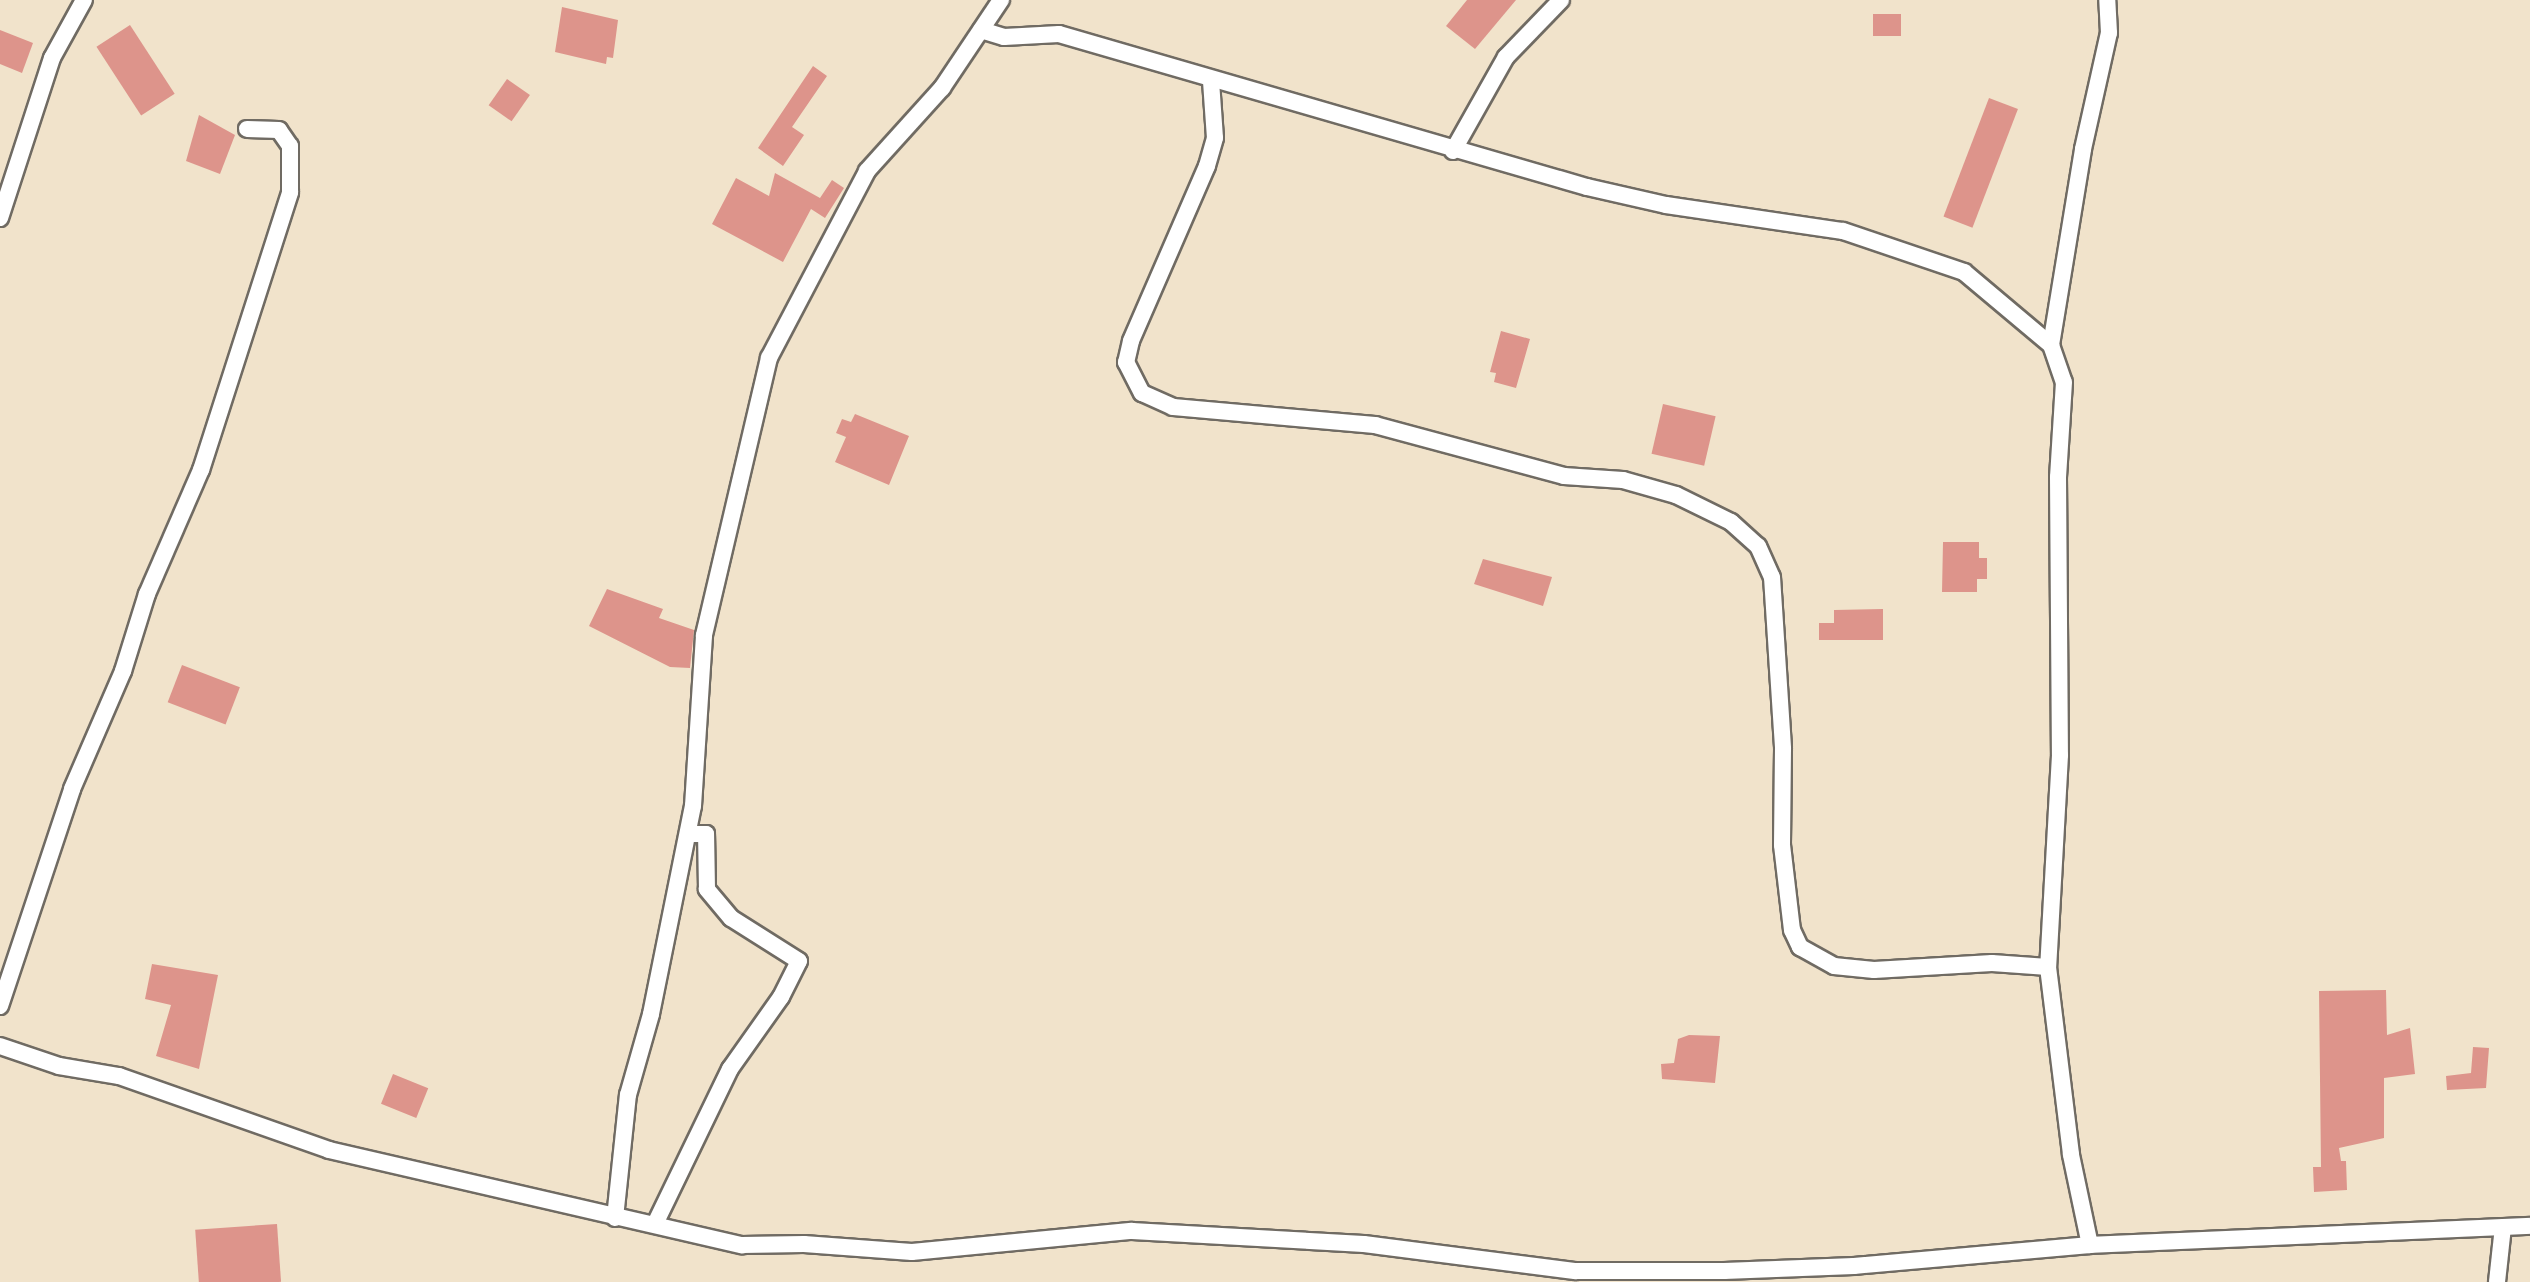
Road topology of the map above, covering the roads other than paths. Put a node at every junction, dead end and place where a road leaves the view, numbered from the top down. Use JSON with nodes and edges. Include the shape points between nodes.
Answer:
{"nodes":[{"id":1,"x":84,"y":0,"type":"edge"},
{"id":2,"x":1001,"y":0,"type":"edge"},
{"id":3,"x":1561,"y":0,"type":"edge"},
{"id":4,"x":2107,"y":0,"type":"edge"},
{"id":5,"x":981,"y":30,"type":"junction"},
{"id":6,"x":1211,"y":81,"type":"junction"},
{"id":7,"x":247,"y":129,"type":"dead end"},
{"id":8,"x":1453,"y":151,"type":"junction"},
{"id":9,"x":0,"y":218,"type":"edge"},
{"id":10,"x":2051,"y":345,"type":"junction"},
{"id":11,"x":688,"y":834,"type":"junction"},
{"id":12,"x":2048,"y":967,"type":"junction"},
{"id":13,"x":0,"y":1006,"type":"edge"},
{"id":14,"x":0,"y":1046,"type":"edge"},
{"id":15,"x":615,"y":1218,"type":"junction"},
{"id":16,"x":655,"y":1224,"type":"junction"},
{"id":17,"x":2530,"y":1226,"type":"edge"},
{"id":18,"x":2503,"y":1227,"type":"junction"},
{"id":19,"x":2090,"y":1245,"type":"junction"},
{"id":20,"x":1576,"y":1276,"type":"edge"},
{"id":21,"x":2497,"y":1282,"type":"edge"}],
"edges":[{"from":1,"to":9,"type":"street","via":[[52,58]]},
{"from":2,"to":5,"type":"street"},
{"from":3,"to":8,"type":"street","via":[[1506,57]]},
{"from":4,"to":10,"type":"street","via":[[2105,57],[2083,149]]},
{"from":5,"to":6,"type":"street","via":[[1004,37],[1059,34]]},
{"from":5,"to":11,"type":"street","via":[[942,88],[867,171],[769,358],[704,635]]},
{"from":6,"to":8,"type":"street"},
{"from":6,"to":12,"type":"street","via":[[1215,138],[1207,166],[1157,270],[1126,362],[1142,393],[1154,403],[1202,411],[1375,425],[1564,476],[1623,480],[1676,495],[1731,522],[1766,556],[1772,577],[1783,749],[1782,845],[1792,930],[1800,947],[1817,961],[1847,967]]},
{"from":7,"to":13,"type":"street","via":[[279,130],[290,146],[290,192],[201,470],[72,789]]},
{"from":8,"to":10,"type":"street","via":[[1666,205],[1843,231],[1964,272]]},
{"from":10,"to":12,"type":"street","via":[[2064,382],[2058,477],[2060,755]]},
{"from":11,"to":15,"type":"street","via":[[651,1014],[628,1095]]},
{"from":11,"to":16,"type":"street","via":[[706,834],[707,889],[731,918],[799,961],[781,997],[730,1069]]},
{"from":12,"to":19,"type":"street","via":[[2071,1155]]},
{"from":14,"to":15,"type":"street","via":[[59,1066],[119,1076],[329,1150]]},
{"from":15,"to":16,"type":"street"},
{"from":16,"to":20,"type":"street","via":[[742,1245],[912,1252],[1132,1231],[1219,1233]]},
{"from":17,"to":18,"type":"street"},
{"from":18,"to":19,"type":"street"},
{"from":18,"to":21,"type":"street"},
{"from":19,"to":20,"type":"street","via":[[1854,1266]]}]}
